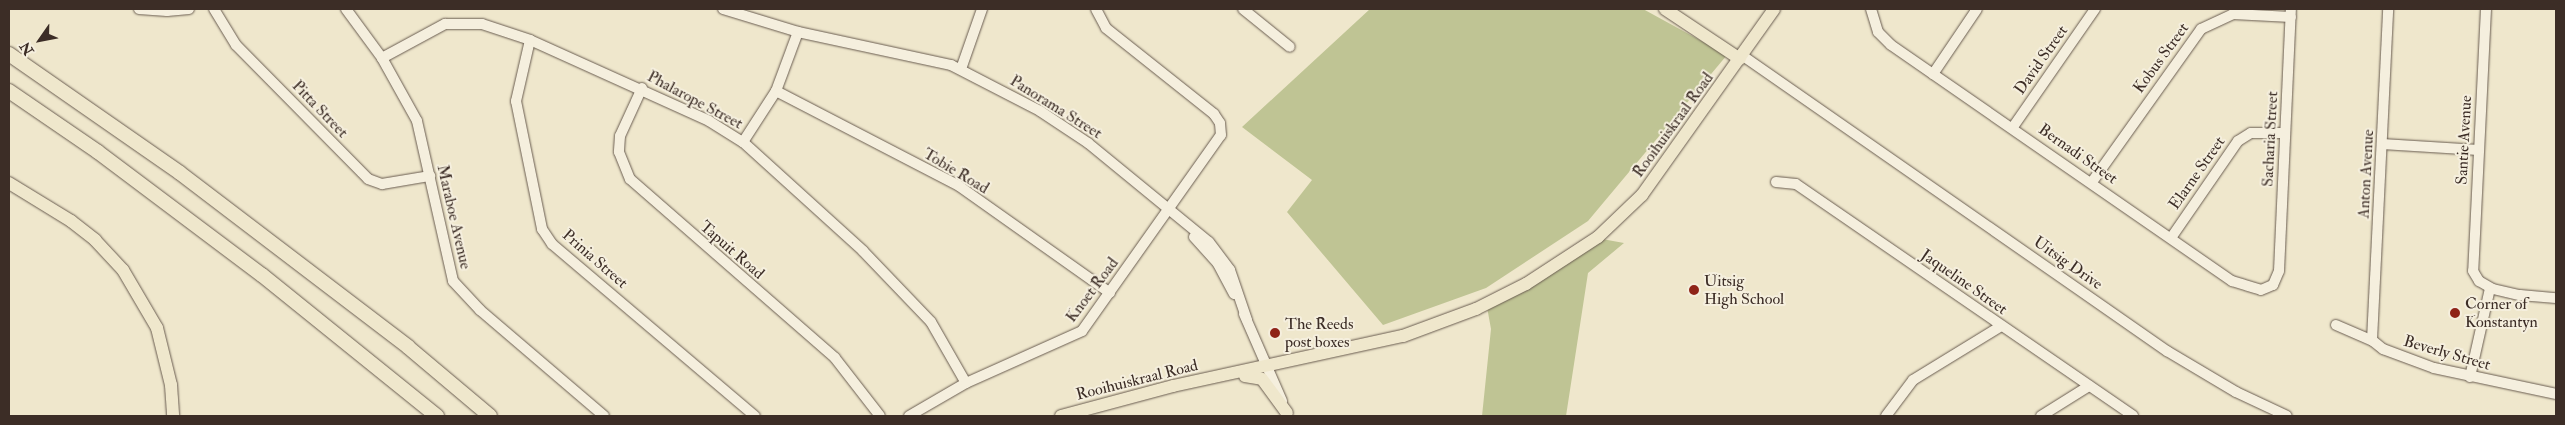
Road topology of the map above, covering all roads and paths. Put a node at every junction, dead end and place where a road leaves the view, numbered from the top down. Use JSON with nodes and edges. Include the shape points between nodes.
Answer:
{"nodes":[{"id":1,"x":139,"y":9,"type":"edge"},
{"id":2,"x":189,"y":9,"type":"edge"},
{"id":3,"x":214,"y":9,"type":"edge"},
{"id":4,"x":346,"y":9,"type":"edge"},
{"id":5,"x":722,"y":9,"type":"edge"},
{"id":6,"x":982,"y":9,"type":"edge"},
{"id":7,"x":1096,"y":9,"type":"edge"},
{"id":8,"x":1243,"y":9,"type":"edge"},
{"id":9,"x":1665,"y":9,"type":"edge"},
{"id":10,"x":1675,"y":9,"type":"edge"},
{"id":11,"x":1767,"y":9,"type":"edge"},
{"id":12,"x":1774,"y":9,"type":"edge"},
{"id":13,"x":1871,"y":9,"type":"edge"},
{"id":14,"x":1977,"y":9,"type":"edge"},
{"id":15,"x":2095,"y":9,"type":"edge"},
{"id":16,"x":2388,"y":9,"type":"edge"},
{"id":17,"x":2486,"y":9,"type":"edge"},
{"id":18,"x":2291,"y":13,"type":"edge"},
{"id":19,"x":798,"y":32,"type":"junction"},
{"id":20,"x":530,"y":40,"type":"junction"},
{"id":21,"x":1290,"y":46,"type":"dead end"},
{"id":22,"x":9,"y":54,"type":"edge"},
{"id":23,"x":1739,"y":56,"type":"junction"},
{"id":24,"x":382,"y":58,"type":"junction"},
{"id":25,"x":961,"y":69,"type":"junction"},
{"id":26,"x":1932,"y":74,"type":"junction"},
{"id":27,"x":642,"y":88,"type":"junction"},
{"id":28,"x":9,"y":91,"type":"edge"},
{"id":29,"x":776,"y":91,"type":"junction"},
{"id":30,"x":2013,"y":127,"type":"junction"},
{"id":31,"x":2285,"y":133,"type":"junction"},
{"id":32,"x":742,"y":142,"type":"junction"},
{"id":33,"x":2383,"y":144,"type":"junction"},
{"id":34,"x":2478,"y":150,"type":"junction"},
{"id":35,"x":430,"y":176,"type":"junction"},
{"id":36,"x":1776,"y":182,"type":"dead end"},
{"id":37,"x":2092,"y":182,"type":"junction"},
{"id":38,"x":9,"y":183,"type":"edge"},
{"id":39,"x":1165,"y":209,"type":"junction"},
{"id":40,"x":2171,"y":238,"type":"junction"},
{"id":41,"x":2279,"y":271,"type":"joint"},
{"id":42,"x":2490,"y":288,"type":"junction"},
{"id":43,"x":1110,"y":293,"type":"junction"},
{"id":44,"x":2556,"y":298,"type":"edge"},
{"id":45,"x":2336,"y":325,"type":"dead end"},
{"id":46,"x":2001,"y":326,"type":"junction"},
{"id":47,"x":2372,"y":340,"type":"junction"},
{"id":48,"x":1267,"y":364,"type":"junction"},
{"id":49,"x":1223,"y":377,"type":"junction"},
{"id":50,"x":2470,"y":377,"type":"junction"},
{"id":51,"x":966,"y":384,"type":"junction"},
{"id":52,"x":2089,"y":386,"type":"junction"},
{"id":53,"x":2556,"y":394,"type":"edge"},
{"id":54,"x":1287,"y":414,"type":"edge"},
{"id":55,"x":173,"y":416,"type":"edge"},
{"id":56,"x":437,"y":416,"type":"edge"},
{"id":57,"x":490,"y":416,"type":"edge"},
{"id":58,"x":604,"y":416,"type":"edge"},
{"id":59,"x":755,"y":416,"type":"edge"},
{"id":60,"x":880,"y":416,"type":"edge"},
{"id":61,"x":908,"y":416,"type":"edge"},
{"id":62,"x":1061,"y":416,"type":"edge"},
{"id":63,"x":1886,"y":416,"type":"edge"},
{"id":64,"x":2041,"y":416,"type":"edge"},
{"id":65,"x":2133,"y":416,"type":"edge"},
{"id":66,"x":2287,"y":416,"type":"edge"}],
"edges":[{"from":1,"to":2,"type":"street"},
{"from":3,"to":35,"type":"street","name":"Pitta Street","via":[[236,45],[368,180],[382,184]]},
{"from":4,"to":24,"type":"street","name":"Maraboe Avenue"},
{"from":5,"to":19,"type":"street","name":"Panorama Street"},
{"from":6,"to":25,"type":"street"},
{"from":7,"to":39,"type":"street","name":"Knoet Road","via":[[1106,28],[1214,114],[1220,123],[1222,135]]},
{"from":8,"to":21,"type":"street"},
{"from":9,"to":23,"type":"main road","name":"Uitsig Drive"},
{"from":10,"to":23,"type":"main road","name":"Uitsig Drive"},
{"from":11,"to":23,"type":"main road","name":"Rooihuiskraal Road"},
{"from":12,"to":23,"type":"main road","name":"Rooihuiskraal Road"},
{"from":13,"to":26,"type":"street","name":"Bernadi Street","via":[[1873,22],[1882,37]]},
{"from":14,"to":26,"type":"street"},
{"from":15,"to":30,"type":"street","name":"David Street"},
{"from":16,"to":33,"type":"street","name":"Anton Avenue"},
{"from":17,"to":34,"type":"street","name":"Santie Avenue"},
{"from":18,"to":31,"type":"street","name":"Sacharia Street"},
{"from":18,"to":37,"type":"street","name":"Kobus Street","via":[[2233,14],[2201,28]]},
{"from":19,"to":25,"type":"street","name":"Panorama Street"},
{"from":19,"to":29,"type":"street"},
{"from":20,"to":24,"type":"street","name":"Phalarope Street","via":[[482,24],[445,24]]},
{"from":20,"to":27,"type":"street","name":"Phalarope Street"},
{"from":20,"to":59,"type":"street","name":"Prinia Street","via":[[516,101],[542,229],[552,244]]},
{"from":22,"to":57,"type":"highway","via":[[196,185],[408,348]]},
{"from":23,"to":48,"type":"main road","name":"Rooihuiskraal Road","via":[[1642,196],[1598,237],[1559,263],[1492,302],[1414,332],[1348,342]]},
{"from":23,"to":66,"type":"street","name":"Uitsig Drive","via":[[2168,352],[2236,392]]},
{"from":24,"to":35,"type":"street","name":"Maraboe Avenue","via":[[417,121]]},
{"from":25,"to":39,"type":"street","name":"Panorama Street","via":[[1040,112],[1088,143]]},
{"from":26,"to":30,"type":"street","name":"Bernadi Street"},
{"from":27,"to":32,"type":"street","name":"Phalarope Street","via":[[709,121]]},
{"from":27,"to":60,"type":"street","name":"Tapuit Road","via":[[620,136],[620,152],[630,179],[835,358]]},
{"from":28,"to":56,"type":"highway","via":[[98,152],[262,275]]},
{"from":29,"to":32,"type":"street"},
{"from":29,"to":43,"type":"street","name":"Tobie Road","via":[[953,183]]},
{"from":30,"to":37,"type":"street","name":"Bernadi Street"},
{"from":31,"to":40,"type":"street","name":"Elarne Street","via":[[2251,133],[2238,141]]},
{"from":31,"to":41,"type":"street","name":"Sacharia Street"},
{"from":32,"to":51,"type":"street","name":"Phalarope Street","via":[[827,215],[924,314]]},
{"from":33,"to":34,"type":"street"},
{"from":33,"to":47,"type":"street","name":"Anton Avenue"},
{"from":34,"to":42,"type":"street","name":"Santie Avenue","via":[[2473,273]]},
{"from":35,"to":58,"type":"street","name":"Maraboe Avenue","via":[[447,264],[457,286]]},
{"from":36,"to":46,"type":"street","name":"Jaqueline Street","via":[[1796,184]]},
{"from":37,"to":40,"type":"street","name":"Bernadi Street"},
{"from":38,"to":55,"type":"main road","via":[[72,221],[123,270],[157,328],[171,385]]},
{"from":39,"to":43,"type":"street","name":"Knoet Road"},
{"from":39,"to":48,"type":"street","name":"Panorama Street","via":[[1223,258],[1241,294],[1247,320]]},
{"from":40,"to":41,"type":"street","name":"Bernadi Street","via":[[2248,288],[2268,289],[2277,280]]},
{"from":42,"to":44,"type":"street","via":[[2524,296]]},
{"from":42,"to":50,"type":"street"},
{"from":43,"to":51,"type":"street","name":"Knoet Road","via":[[1078,334]]},
{"from":45,"to":47,"type":"street","name":"Beverly Street"},
{"from":46,"to":52,"type":"street","name":"Jaqueline Street"},
{"from":46,"to":63,"type":"street","via":[[1913,380]]},
{"from":47,"to":50,"type":"street","name":"Beverly Street","via":[[2383,349],[2413,361]]},
{"from":48,"to":49,"type":"main road","name":"Rooihuiskraal Road"},
{"from":48,"to":54,"type":"street","name":"Panorama Street"},
{"from":49,"to":54,"type":"main road","via":[[1257,376],[1270,388]]},
{"from":49,"to":62,"type":"main road","name":"Rooihuiskraal Road","via":[[1100,403]]},
{"from":50,"to":53,"type":"street","name":"Beverly Street"},
{"from":51,"to":61,"type":"street","name":"Knoet Road"},
{"from":52,"to":64,"type":"street"},
{"from":52,"to":65,"type":"street","name":"Jaqueline Street"}]}
